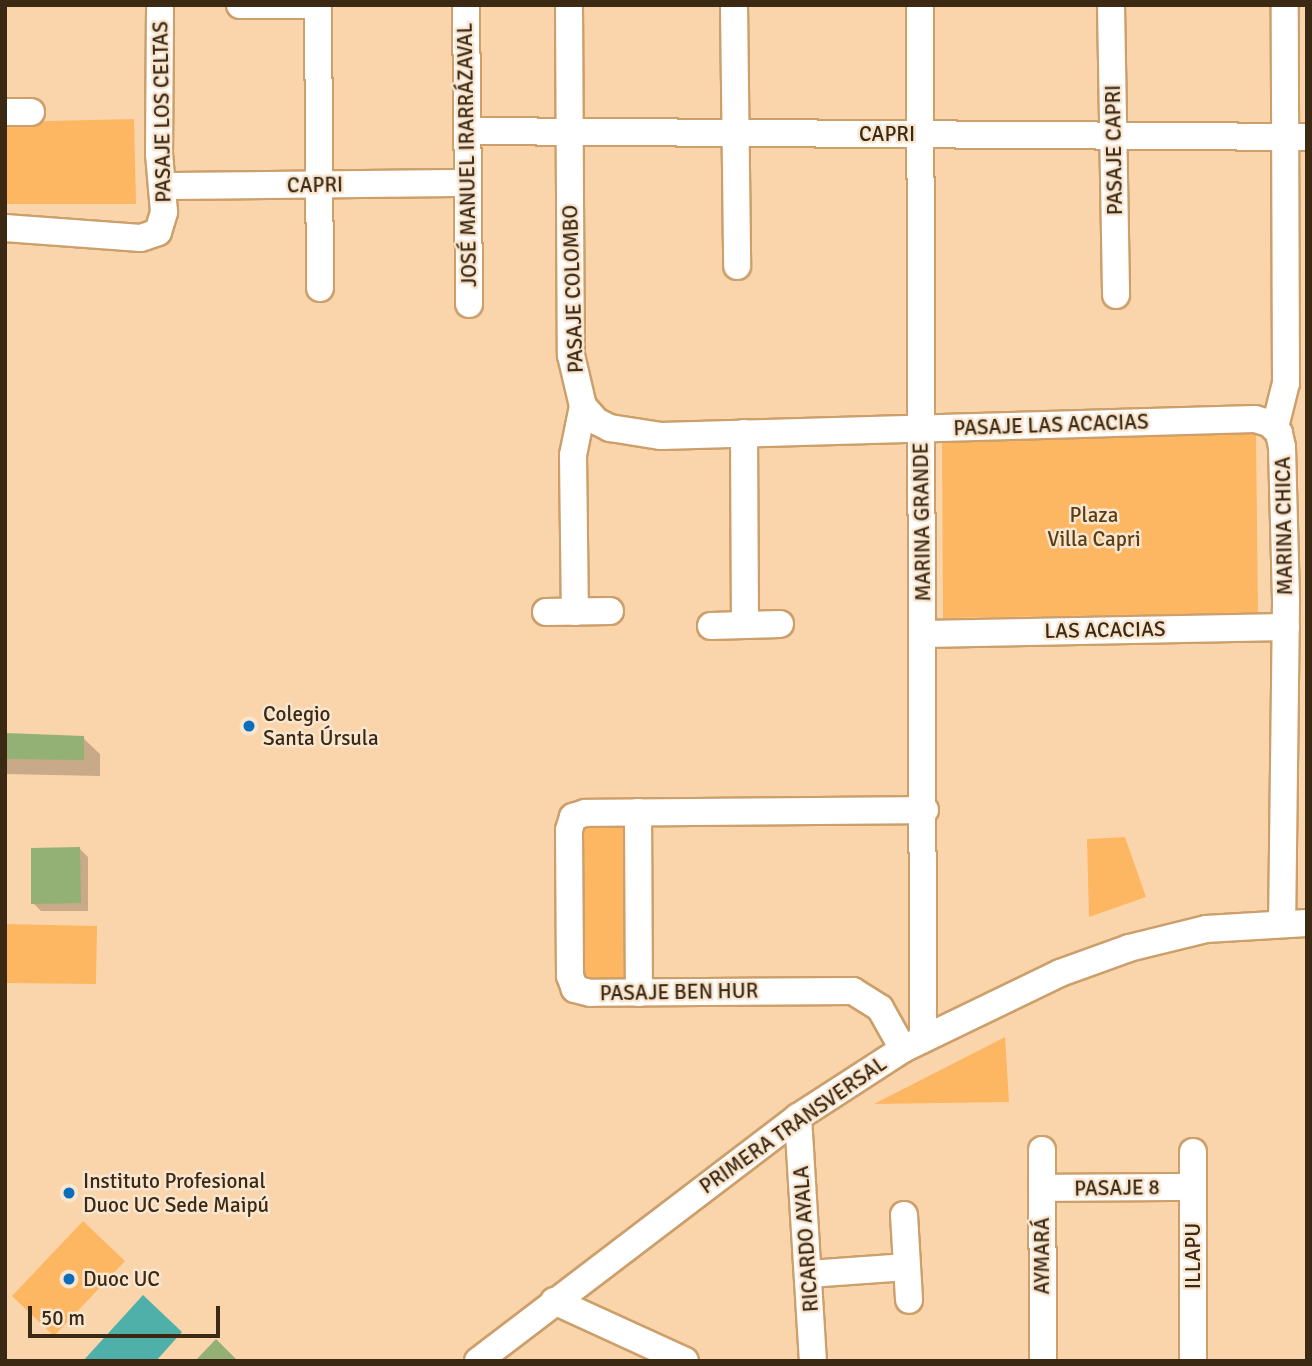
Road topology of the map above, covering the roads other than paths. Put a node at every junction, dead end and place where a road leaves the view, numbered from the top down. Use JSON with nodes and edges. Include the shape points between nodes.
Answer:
{"nodes":[{"id":1,"x":160,"y":5,"type":"edge"},
{"id":2,"x":240,"y":5,"type":"edge"},
{"id":3,"x":318,"y":5,"type":"edge"},
{"id":4,"x":466,"y":5,"type":"edge"},
{"id":5,"x":569,"y":5,"type":"edge"},
{"id":6,"x":733,"y":5,"type":"edge"},
{"id":7,"x":920,"y":5,"type":"edge"},
{"id":8,"x":1111,"y":5,"type":"edge"},
{"id":9,"x":1285,"y":5,"type":"edge"},
{"id":10,"x":467,"y":131,"type":"junction"},
{"id":11,"x":570,"y":132,"type":"junction"},
{"id":12,"x":735,"y":133,"type":"junction"},
{"id":13,"x":920,"y":135,"type":"junction"},
{"id":14,"x":1114,"y":136,"type":"junction"},
{"id":15,"x":1297,"y":137,"type":"edge"},
{"id":16,"x":467,"y":183,"type":"junction"},
{"id":17,"x":319,"y":185,"type":"junction"},
{"id":18,"x":163,"y":186,"type":"junction"},
{"id":19,"x":5,"y":228,"type":"edge"},
{"id":20,"x":737,"y":266,"type":"dead end"},
{"id":21,"x":320,"y":288,"type":"dead end"},
{"id":22,"x":1116,"y":295,"type":"dead end"},
{"id":23,"x":468,"y":304,"type":"dead end"},
{"id":24,"x":583,"y":406,"type":"junction"},
{"id":25,"x":1275,"y":427,"type":"junction"},
{"id":26,"x":921,"y":428,"type":"junction"},
{"id":27,"x":744,"y":433,"type":"junction"},
{"id":28,"x":610,"y":611,"type":"dead end"},
{"id":29,"x":1293,"y":611,"type":"edge"},
{"id":30,"x":546,"y":612,"type":"dead end"},
{"id":31,"x":575,"y":612,"type":"junction"},
{"id":32,"x":780,"y":624,"type":"dead end"},
{"id":33,"x":745,"y":625,"type":"junction"},
{"id":34,"x":711,"y":626,"type":"dead end"},
{"id":35,"x":924,"y":634,"type":"junction"},
{"id":36,"x":925,"y":810,"type":"junction"},
{"id":37,"x":638,"y":812,"type":"junction"},
{"id":38,"x":1295,"y":923,"type":"edge"},
{"id":39,"x":639,"y":993,"type":"junction"},
{"id":40,"x":913,"y":1044,"type":"junction"},
{"id":41,"x":798,"y":1116,"type":"junction"},
{"id":42,"x":1042,"y":1150,"type":"dead end"},
{"id":43,"x":1193,"y":1152,"type":"dead end"},
{"id":44,"x":1193,"y":1187,"type":"junction"},
{"id":45,"x":1042,"y":1188,"type":"junction"},
{"id":46,"x":904,"y":1214,"type":"dead end"},
{"id":47,"x":907,"y":1267,"type":"junction"},
{"id":48,"x":809,"y":1274,"type":"junction"},
{"id":49,"x":909,"y":1300,"type":"dead end"},
{"id":50,"x":554,"y":1301,"type":"junction"},
{"id":51,"x":478,"y":1361,"type":"edge"},
{"id":52,"x":685,"y":1361,"type":"edge"},
{"id":53,"x":813,"y":1361,"type":"edge"},
{"id":54,"x":1043,"y":1361,"type":"edge"},
{"id":55,"x":1193,"y":1361,"type":"edge"}],
"edges":[{"from":1,"to":18,"type":"street","name":"PASAJE LOS CELTAS"},
{"from":2,"to":3,"type":"street"},
{"from":3,"to":17,"type":"street"},
{"from":4,"to":10,"type":"street","name":"JOSÉ MANUEL IRARRÁZAVAL"},
{"from":5,"to":11,"type":"street","name":"PASAJE COLOMBO"},
{"from":6,"to":12,"type":"street"},
{"from":7,"to":13,"type":"street","name":"MARINA GRANDE"},
{"from":8,"to":14,"type":"street","name":"PASAJE CAPRI"},
{"from":9,"to":15,"type":"street","name":"MARINA CHICA"},
{"from":10,"to":11,"type":"street","name":"CAPRI"},
{"from":10,"to":16,"type":"street","name":"JOSÉ MANUEL IRARRÁZAVAL"},
{"from":11,"to":12,"type":"street","name":"CAPRI"},
{"from":11,"to":24,"type":"street","name":"PASAJE COLOMBO","via":[[571,355]]},
{"from":12,"to":13,"type":"street","name":"CAPRI"},
{"from":12,"to":20,"type":"street"},
{"from":13,"to":14,"type":"street","name":"CAPRI"},
{"from":13,"to":26,"type":"street","name":"MARINA GRANDE"},
{"from":14,"to":15,"type":"street","name":"CAPRI"},
{"from":14,"to":22,"type":"street","name":"PASAJE CAPRI"},
{"from":15,"to":25,"type":"street","name":"MARINA CHICA","via":[[1286,383]]},
{"from":16,"to":17,"type":"street","name":"CAPRI"},
{"from":16,"to":23,"type":"street","name":"JOSÉ MANUEL IRARRÁZAVAL"},
{"from":17,"to":18,"type":"street","name":"CAPRI"},
{"from":17,"to":21,"type":"street"},
{"from":18,"to":19,"type":"street","name":"PASAJE LOS CELTAS","via":[[164,220],[150,237]]},
{"from":24,"to":27,"type":"street","name":"PASAJE LAS ACACIAS","via":[[596,421],[626,432]]},
{"from":24,"to":31,"type":"street","name":"PASAJE COLOMBO","via":[[573,455]]},
{"from":25,"to":26,"type":"street","name":"PASAJE LAS ACACIAS","via":[[1255,419]]},
{"from":25,"to":29,"type":"street","name":"MARINA CHICA","via":[[1282,447]]},
{"from":26,"to":27,"type":"street","name":"PASAJE LAS ACACIAS"},
{"from":26,"to":35,"type":"street","name":"MARINA GRANDE"},
{"from":27,"to":33,"type":"street"},
{"from":28,"to":31,"type":"street"},
{"from":29,"to":35,"type":"street","name":"LAS ACACIAS"},
{"from":29,"to":38,"type":"street","name":"MARINA CHICA"},
{"from":30,"to":31,"type":"street"},
{"from":32,"to":33,"type":"street"},
{"from":33,"to":34,"type":"street"},
{"from":35,"to":36,"type":"street","name":"MARINA GRANDE"},
{"from":36,"to":37,"type":"street","name":"PASAJE BEN HUR"},
{"from":36,"to":40,"type":"street","name":"MARINA GRANDE"},
{"from":37,"to":39,"type":"street"},
{"from":37,"to":39,"type":"street","name":"PASAJE BEN HUR","via":[[578,814],[570,823],[570,976],[582,993]]},
{"from":38,"to":40,"type":"street","name":"PRIMERA TRANSVERSAL","via":[[1206,929],[1129,948],[1060,973]]},
{"from":39,"to":40,"type":"street","name":"PASAJE BEN HUR","via":[[853,991],[880,1008]]},
{"from":40,"to":41,"type":"street","name":"PRIMERA TRANSVERSAL"},
{"from":41,"to":48,"type":"street","name":"RICARDO AYALA"},
{"from":41,"to":50,"type":"street","name":"PRIMERA TRANSVERSAL"},
{"from":42,"to":45,"type":"street","name":"AYMARÁ"},
{"from":43,"to":44,"type":"street","name":"ILLAPU"},
{"from":44,"to":45,"type":"street","name":"PASAJE 8"},
{"from":44,"to":55,"type":"street","name":"ILLAPU"},
{"from":45,"to":54,"type":"street","name":"AYMARÁ"},
{"from":46,"to":47,"type":"street"},
{"from":47,"to":48,"type":"street"},
{"from":47,"to":49,"type":"street"},
{"from":48,"to":53,"type":"street","name":"RICARDO AYALA"},
{"from":50,"to":51,"type":"street","name":"PRIMERA TRANSVERSAL"},
{"from":50,"to":52,"type":"street"}]}
